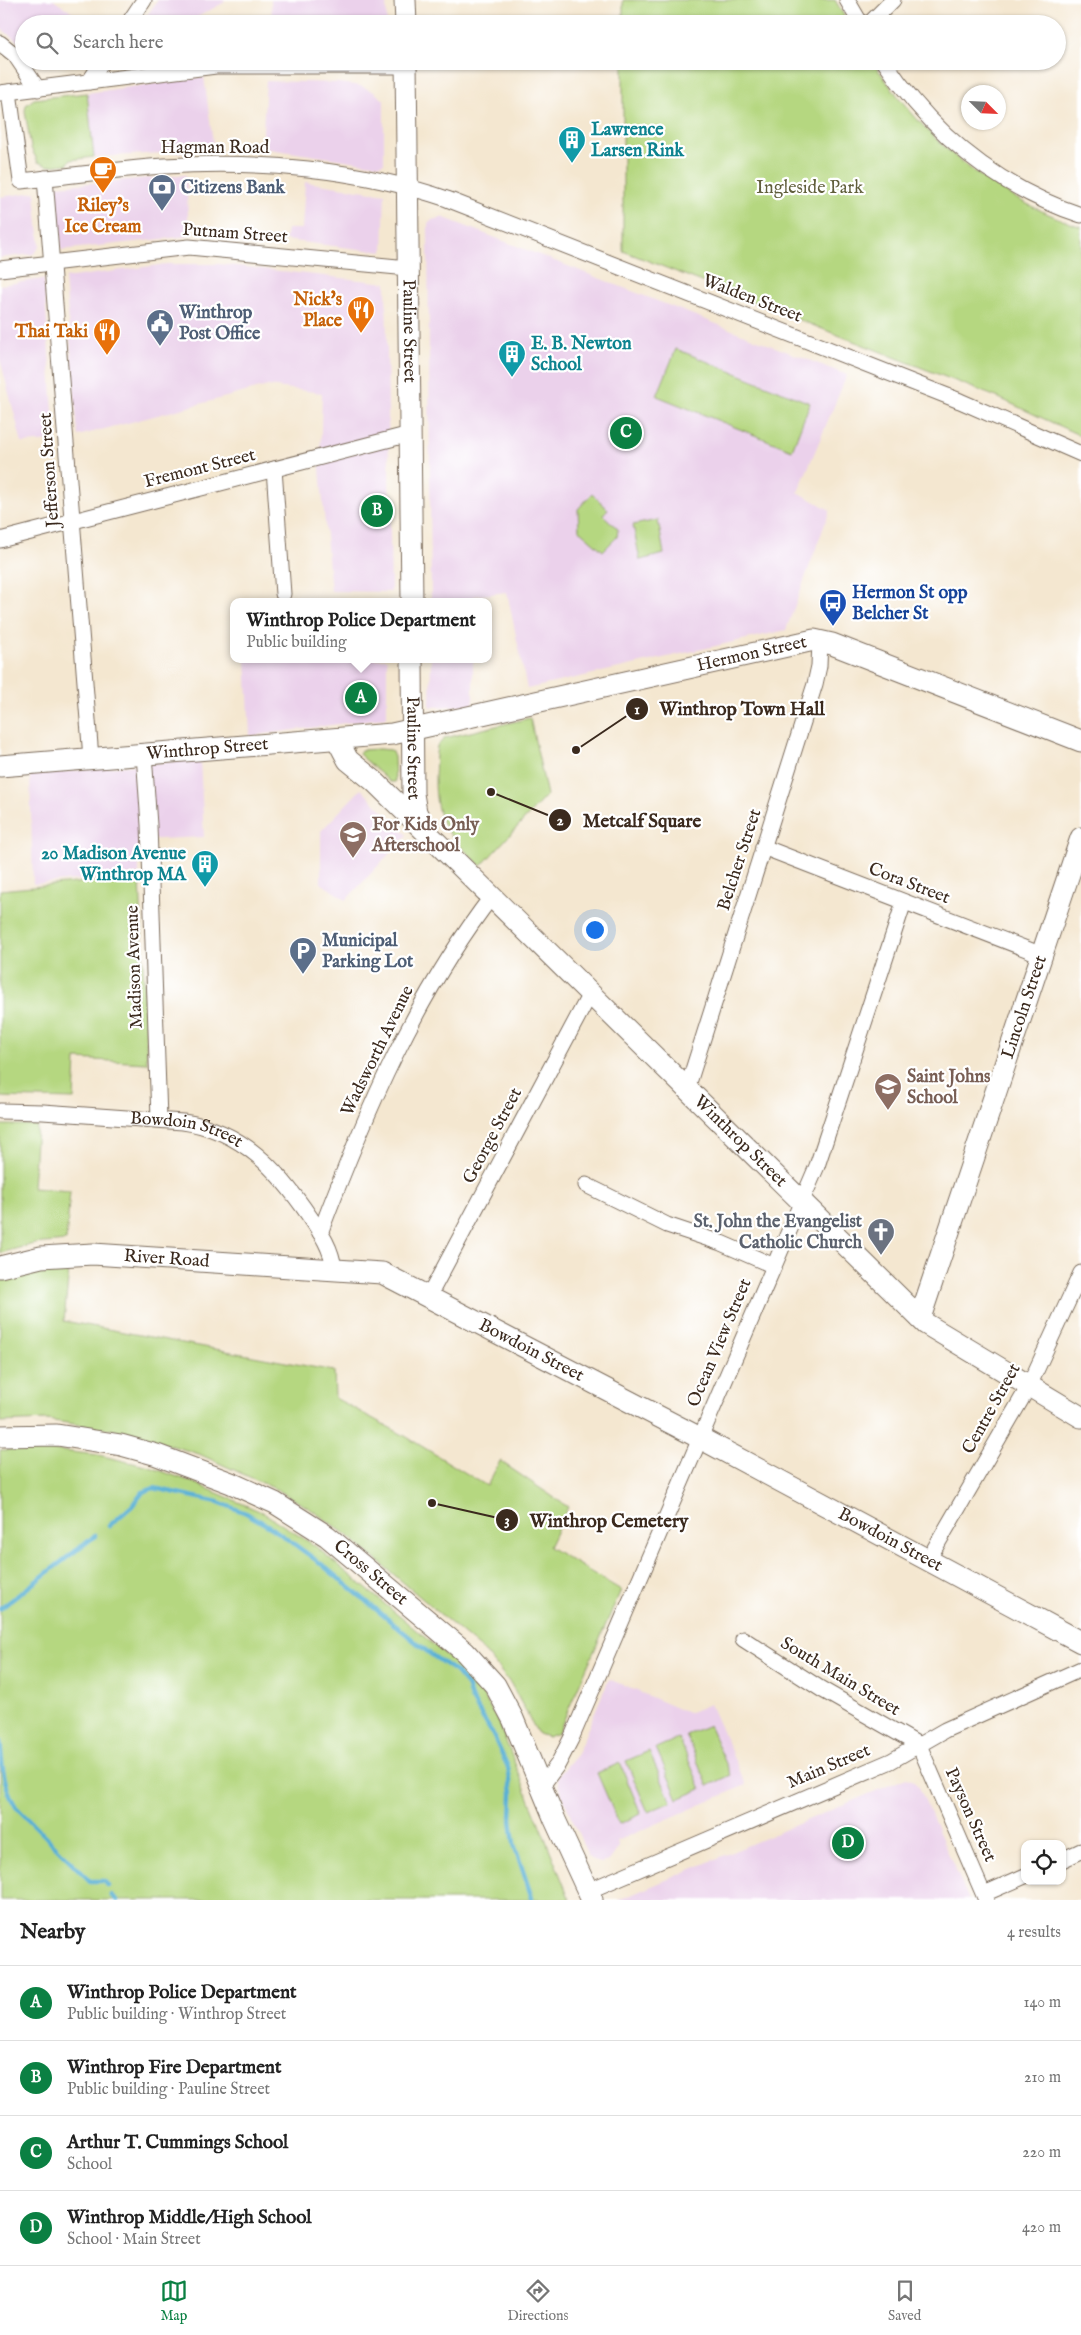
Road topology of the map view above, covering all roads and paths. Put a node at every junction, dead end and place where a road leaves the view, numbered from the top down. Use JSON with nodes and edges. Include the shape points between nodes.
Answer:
{"nodes":[{"id":1,"x":144,"y":0,"type":"edge"},
{"id":2,"x":406,"y":0,"type":"edge"},
{"id":3,"x":847,"y":0,"type":"edge"},
{"id":4,"x":893,"y":0,"type":"edge"},
{"id":5,"x":134,"y":15,"type":"edge"},
{"id":6,"x":406,"y":15,"type":"edge"},
{"id":7,"x":856,"y":15,"type":"edge"},
{"id":8,"x":878,"y":15,"type":"edge"},
{"id":9,"x":0,"y":43,"type":"edge"},
{"id":10,"x":15,"y":56,"type":"edge"},
{"id":11,"x":25,"y":70,"type":"edge"},
{"id":12,"x":97,"y":70,"type":"edge"},
{"id":13,"x":191,"y":70,"type":"edge"},
{"id":14,"x":406,"y":70,"type":"edge"},
{"id":15,"x":891,"y":70,"type":"edge"},
{"id":16,"x":89,"y":82,"type":"junction"},
{"id":17,"x":38,"y":89,"type":"junction"},
{"id":18,"x":4,"y":93,"type":"edge"},
{"id":19,"x":45,"y":178,"type":"junction"},
{"id":20,"x":407,"y":186,"type":"junction"},
{"id":21,"x":1081,"y":215,"type":"edge"},
{"id":22,"x":53,"y":262,"type":"junction"},
{"id":23,"x":408,"y":268,"type":"junction"},
{"id":24,"x":0,"y":269,"type":"edge"},
{"id":25,"x":410,"y":434,"type":"junction"},
{"id":26,"x":1081,"y":454,"type":"edge"},
{"id":27,"x":274,"y":469,"type":"junction"},
{"id":28,"x":72,"y":521,"type":"junction"},
{"id":29,"x":0,"y":540,"type":"edge"},
{"id":30,"x":283,"y":594,"type":"dead end"},
{"id":31,"x":412,"y":598,"type":"edge"},
{"id":32,"x":820,"y":640,"type":"junction"},
{"id":33,"x":412,"y":663,"type":"edge"},
{"id":34,"x":413,"y":730,"type":"junction"},
{"id":35,"x":337,"y":739,"type":"junction"},
{"id":36,"x":1081,"y":740,"type":"edge"},
{"id":37,"x":144,"y":754,"type":"junction"},
{"id":38,"x":91,"y":758,"type":"junction"},
{"id":39,"x":0,"y":766,"type":"edge"},
{"id":40,"x":427,"y":833,"type":"junction"},
{"id":41,"x":1081,"y":838,"type":"edge"},
{"id":42,"x":763,"y":847,"type":"junction"},
{"id":43,"x":492,"y":896,"type":"junction"},
{"id":44,"x":904,"y":902,"type":"junction"},
{"id":45,"x":1042,"y":955,"type":"junction"},
{"id":46,"x":590,"y":994,"type":"junction"},
{"id":47,"x":687,"y":1089,"type":"junction"},
{"id":48,"x":0,"y":1111,"type":"edge"},
{"id":49,"x":159,"y":1119,"type":"junction"},
{"id":50,"x":586,"y":1186,"type":"dead end"},
{"id":51,"x":802,"y":1202,"type":"junction"},
{"id":52,"x":320,"y":1233,"type":"junction"},
{"id":53,"x":774,"y":1266,"type":"junction"},
{"id":54,"x":0,"y":1268,"type":"edge"},
{"id":55,"x":334,"y":1269,"type":"junction"},
{"id":56,"x":1081,"y":1273,"type":"edge"},
{"id":57,"x":429,"y":1296,"type":"junction"},
{"id":58,"x":920,"y":1318,"type":"junction"},
{"id":59,"x":1029,"y":1386,"type":"junction"},
{"id":60,"x":1081,"y":1417,"type":"edge"},
{"id":61,"x":0,"y":1436,"type":"edge"},
{"id":62,"x":700,"y":1438,"type":"junction"},
{"id":63,"x":928,"y":1560,"type":"junction"},
{"id":64,"x":743,"y":1639,"type":"dead end"},
{"id":65,"x":1081,"y":1642,"type":"edge"},
{"id":66,"x":1081,"y":1669,"type":"edge"},
{"id":67,"x":919,"y":1745,"type":"junction"},
{"id":68,"x":542,"y":1787,"type":"junction"},
{"id":69,"x":1081,"y":1851,"type":"edge"},
{"id":70,"x":1066,"y":1858,"type":"edge"},
{"id":71,"x":1021,"y":1878,"type":"edge"},
{"id":72,"x":590,"y":1896,"type":"edge"},
{"id":73,"x":985,"y":1897,"type":"edge"}],
"edges":[{"from":1,"to":5,"type":"street"},
{"from":2,"to":6,"type":"street"},
{"from":3,"to":7,"type":"street"},
{"from":4,"to":8,"type":"street"},
{"from":9,"to":10,"type":"street"},
{"from":11,"to":17,"type":"street"},
{"from":12,"to":16,"type":"street"},
{"from":13,"to":16,"type":"street"},
{"from":14,"to":20,"type":"street","name":"Pauline Street"},
{"from":15,"to":21,"type":"street","via":[[942,131],[978,164],[1016,188]]},
{"from":16,"to":17,"type":"street"},
{"from":17,"to":18,"type":"street"},
{"from":18,"to":19,"type":"street","name":"Hagman Road","via":[[21,181]]},
{"from":19,"to":20,"type":"street","name":"Hagman Road","via":[[154,166],[208,165],[325,172]]},
{"from":19,"to":22,"type":"street","name":"Jefferson Street"},
{"from":20,"to":23,"type":"street","name":"Pauline Street"},
{"from":20,"to":26,"type":"street","name":"Walden Street","via":[[1022,426]]},
{"from":22,"to":23,"type":"street","name":"Putnam Street","via":[[197,247]]},
{"from":22,"to":24,"type":"street","name":"Putnam Street"},
{"from":22,"to":28,"type":"street","name":"Jefferson Street"},
{"from":23,"to":25,"type":"street","name":"Pauline Street"},
{"from":25,"to":27,"type":"street","name":"Fremont Street"},
{"from":25,"to":31,"type":"street","name":"Pauline Street"},
{"from":27,"to":28,"type":"street","name":"Fremont Street"},
{"from":27,"to":30,"type":"street"},
{"from":28,"to":29,"type":"street","name":"Fremont Street"},
{"from":28,"to":38,"type":"street","name":"Jefferson Street"},
{"from":32,"to":34,"type":"street","name":"Hermon Street"},
{"from":32,"to":36,"type":"street","name":"Hermon Street"},
{"from":32,"to":42,"type":"street","name":"Belcher Street","via":[[815,684]]},
{"from":33,"to":34,"type":"street","name":"Pauline Street"},
{"from":34,"to":35,"type":"street","name":"Winthrop Street"},
{"from":34,"to":40,"type":"street","name":"Pauline Street","via":[[414,801],[418,818]]},
{"from":35,"to":37,"type":"street","name":"Winthrop Street"},
{"from":35,"to":40,"type":"street","name":"Winthrop Street","via":[[348,760]]},
{"from":37,"to":38,"type":"street","name":"Winthrop Street"},
{"from":37,"to":49,"type":"street","name":"Madison Avenue"},
{"from":38,"to":39,"type":"street","name":"Winthrop Street"},
{"from":40,"to":43,"type":"street","name":"Winthrop Street"},
{"from":41,"to":45,"type":"street","name":"Lincoln Street"},
{"from":42,"to":44,"type":"street","name":"Cora Street"},
{"from":42,"to":47,"type":"street","name":"Belcher Street"},
{"from":43,"to":46,"type":"street","name":"Winthrop Street"},
{"from":43,"to":52,"type":"street","name":"Wadsworth Avenue","via":[[450,954],[409,1027],[367,1113]]},
{"from":44,"to":45,"type":"street","name":"Cora Street"},
{"from":44,"to":51,"type":"street","name":"Ocean View Street","via":[[820,1159]]},
{"from":45,"to":58,"type":"street","name":"Lincoln Street"},
{"from":46,"to":47,"type":"street","name":"Winthrop Street"},
{"from":46,"to":57,"type":"street","name":"George Street"},
{"from":47,"to":51,"type":"street","name":"Winthrop Street"},
{"from":48,"to":49,"type":"street","name":"Bowdoin Street"},
{"from":49,"to":52,"type":"street","name":"Bowdoin Street","via":[[210,1127],[250,1148],[287,1184]]},
{"from":50,"to":53,"type":"street","via":[[667,1225],[712,1239]]},
{"from":51,"to":53,"type":"street","name":"Ocean View Street"},
{"from":51,"to":58,"type":"street","name":"Winthrop Street"},
{"from":52,"to":55,"type":"street","name":"Bowdoin Street","via":[[331,1253]]},
{"from":53,"to":62,"type":"street","name":"Ocean View Street"},
{"from":54,"to":55,"type":"street","name":"River Road","via":[[41,1257],[80,1254]]},
{"from":55,"to":57,"type":"street","name":"Bowdoin Street","via":[[382,1274]]},
{"from":56,"to":59,"type":"street","name":"Centre Street"},
{"from":57,"to":62,"type":"street","name":"Bowdoin Street"},
{"from":58,"to":59,"type":"street","name":"Winthrop Street","via":[[938,1333]]},
{"from":59,"to":60,"type":"street","name":"Winthrop Street"},
{"from":59,"to":63,"type":"street","name":"Centre Street"},
{"from":61,"to":68,"type":"street","name":"Cross Street","via":[[57,1435],[140,1450],[231,1483],[301,1518],[346,1552],[481,1668],[507,1707]]},
{"from":62,"to":63,"type":"street","name":"Bowdoin Street"},
{"from":62,"to":68,"type":"street","name":"Ocean View Street","via":[[571,1739]]},
{"from":63,"to":65,"type":"street","name":"Bowdoin Street"},
{"from":64,"to":67,"type":"street","name":"South Main Street","via":[[821,1689]]},
{"from":66,"to":67,"type":"street","name":"Main Street","via":[[945,1730]]},
{"from":67,"to":72,"type":"street","name":"Main Street","via":[[891,1761]]},
{"from":67,"to":73,"type":"street","name":"Payson Street"},
{"from":68,"to":72,"type":"street","name":"Cross Street"},
{"from":69,"to":70,"type":"street"},
{"from":71,"to":73,"type":"street"}]}
